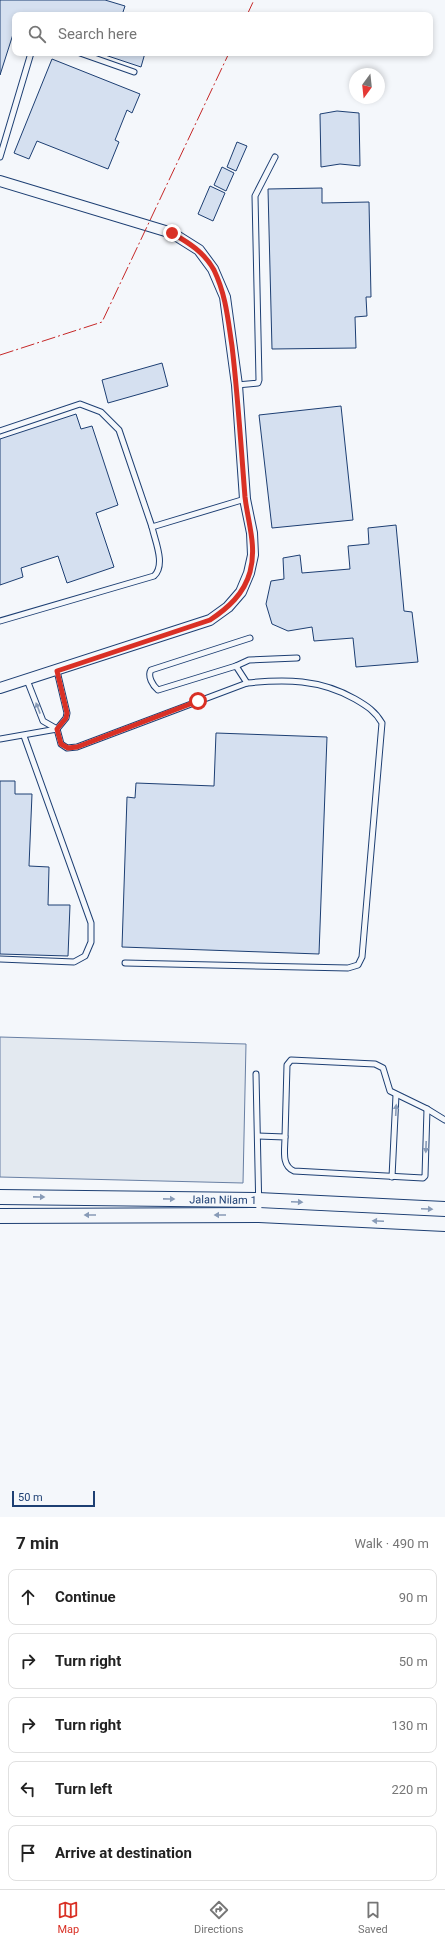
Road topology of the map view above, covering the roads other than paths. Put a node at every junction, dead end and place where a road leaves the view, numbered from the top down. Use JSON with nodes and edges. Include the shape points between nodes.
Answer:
{"nodes":[{"id":1,"x":29,"y":56,"type":"edge"},
{"id":2,"x":89,"y":56,"type":"edge"},
{"id":3,"x":134,"y":72,"type":"dead end"},
{"id":4,"x":0,"y":157,"type":"edge"},
{"id":5,"x":275,"y":158,"type":"dead end"},
{"id":6,"x":0,"y":181,"type":"edge"},
{"id":7,"x":237,"y":385,"type":"junction"},
{"id":8,"x":0,"y":431,"type":"edge"},
{"id":9,"x":245,"y":499,"type":"junction"},
{"id":10,"x":152,"y":527,"type":"junction"},
{"id":11,"x":0,"y":621,"type":"edge"},
{"id":12,"x":250,"y":638,"type":"dead end"},
{"id":13,"x":296,"y":658,"type":"dead end"},
{"id":14,"x":236,"y":666,"type":"junction"},
{"id":15,"x":57,"y":671,"type":"junction"},
{"id":16,"x":27,"y":680,"type":"junction"},
{"id":17,"x":246,"y":683,"type":"junction"},
{"id":18,"x":0,"y":688,"type":"edge"},
{"id":19,"x":57,"y":729,"type":"junction"},
{"id":20,"x":24,"y":736,"type":"junction"},
{"id":21,"x":0,"y":739,"type":"edge"},
{"id":22,"x":0,"y":959,"type":"edge"},
{"id":23,"x":125,"y":963,"type":"dead end"},
{"id":24,"x":256,"y":1074,"type":"dead end"},
{"id":25,"x":396,"y":1095,"type":"junction"},
{"id":26,"x":427,"y":1108,"type":"junction"},
{"id":27,"x":445,"y":1120,"type":"edge"},
{"id":28,"x":258,"y":1136,"type":"junction"},
{"id":29,"x":285,"y":1137,"type":"junction"},
{"id":30,"x":392,"y":1177,"type":"junction"},
{"id":31,"x":0,"y":1197,"type":"edge"},
{"id":32,"x":258,"y":1200,"type":"junction"},
{"id":33,"x":445,"y":1209,"type":"edge"},
{"id":34,"x":259,"y":1215,"type":"junction"},
{"id":35,"x":0,"y":1216,"type":"edge"},
{"id":36,"x":445,"y":1224,"type":"edge"}],
"edges":[{"from":1,"to":4,"type":"lane"},
{"from":2,"to":3,"type":"lane"},
{"from":5,"to":7,"type":"lane","via":[[255,196],[259,380],[254,385]]},
{"from":6,"to":7,"type":"street","via":[[172,233],[199,250],[213,269],[225,298]]},
{"from":7,"to":9,"type":"street"},
{"from":8,"to":10,"type":"lane","via":[[80,404],[101,412],[119,430]]},
{"from":9,"to":10,"type":"lane"},
{"from":9,"to":15,"type":"street","via":[[252,532],[253,555],[250,573],[241,592],[228,607],[210,620]]},
{"from":10,"to":11,"type":"lane","via":[[160,563],[159,572],[154,576]]},
{"from":12,"to":14,"type":"lane","via":[[151,670],[149,676],[156,688],[161,690]]},
{"from":13,"to":14,"type":"lane","via":[[248,660]]},
{"from":14,"to":17,"type":"lane"},
{"from":15,"to":16,"type":"street"},
{"from":15,"to":19,"type":"lane","via":[[67,713]]},
{"from":16,"to":18,"type":"street"},
{"from":19,"to":16,"type":"lane","one_way":true,"via":[[43,721]]},
{"from":17,"to":19,"type":"lane","via":[[77,747],[68,748],[61,744]]},
{"from":17,"to":23,"type":"lane","via":[[279,681],[319,684],[363,703],[375,711],[382,723],[362,957],[358,965],[348,968]]},
{"from":19,"to":20,"type":"lane"},
{"from":20,"to":21,"type":"lane"},
{"from":20,"to":22,"type":"lane","via":[[91,923],[91,942],[85,956],[74,962]]},
{"from":24,"to":28,"type":"lane"},
{"from":25,"to":26,"type":"lane"},
{"from":25,"to":29,"type":"lane","via":[[387,1086],[383,1068],[375,1064],[291,1060],[287,1065]]},
{"from":30,"to":25,"type":"lane","one_way":true},
{"from":26,"to":27,"type":"lane"},
{"from":26,"to":30,"type":"lane","one_way":true,"via":[[425,1176]]},
{"from":28,"to":29,"type":"lane"},
{"from":28,"to":32,"type":"lane"},
{"from":29,"to":30,"type":"lane","via":[[285,1164],[288,1169]]},
{"from":31,"to":32,"type":"main road","name":"Jalan Nilam 1","one_way":true},
{"from":32,"to":33,"type":"main road","name":"Jalan Nilam 1","one_way":true},
{"from":32,"to":34,"type":"lane"},
{"from":34,"to":35,"type":"main road","name":"Jalan Nilam 1","one_way":true},
{"from":36,"to":34,"type":"main road","name":"Jalan Nilam 1","one_way":true}]}
